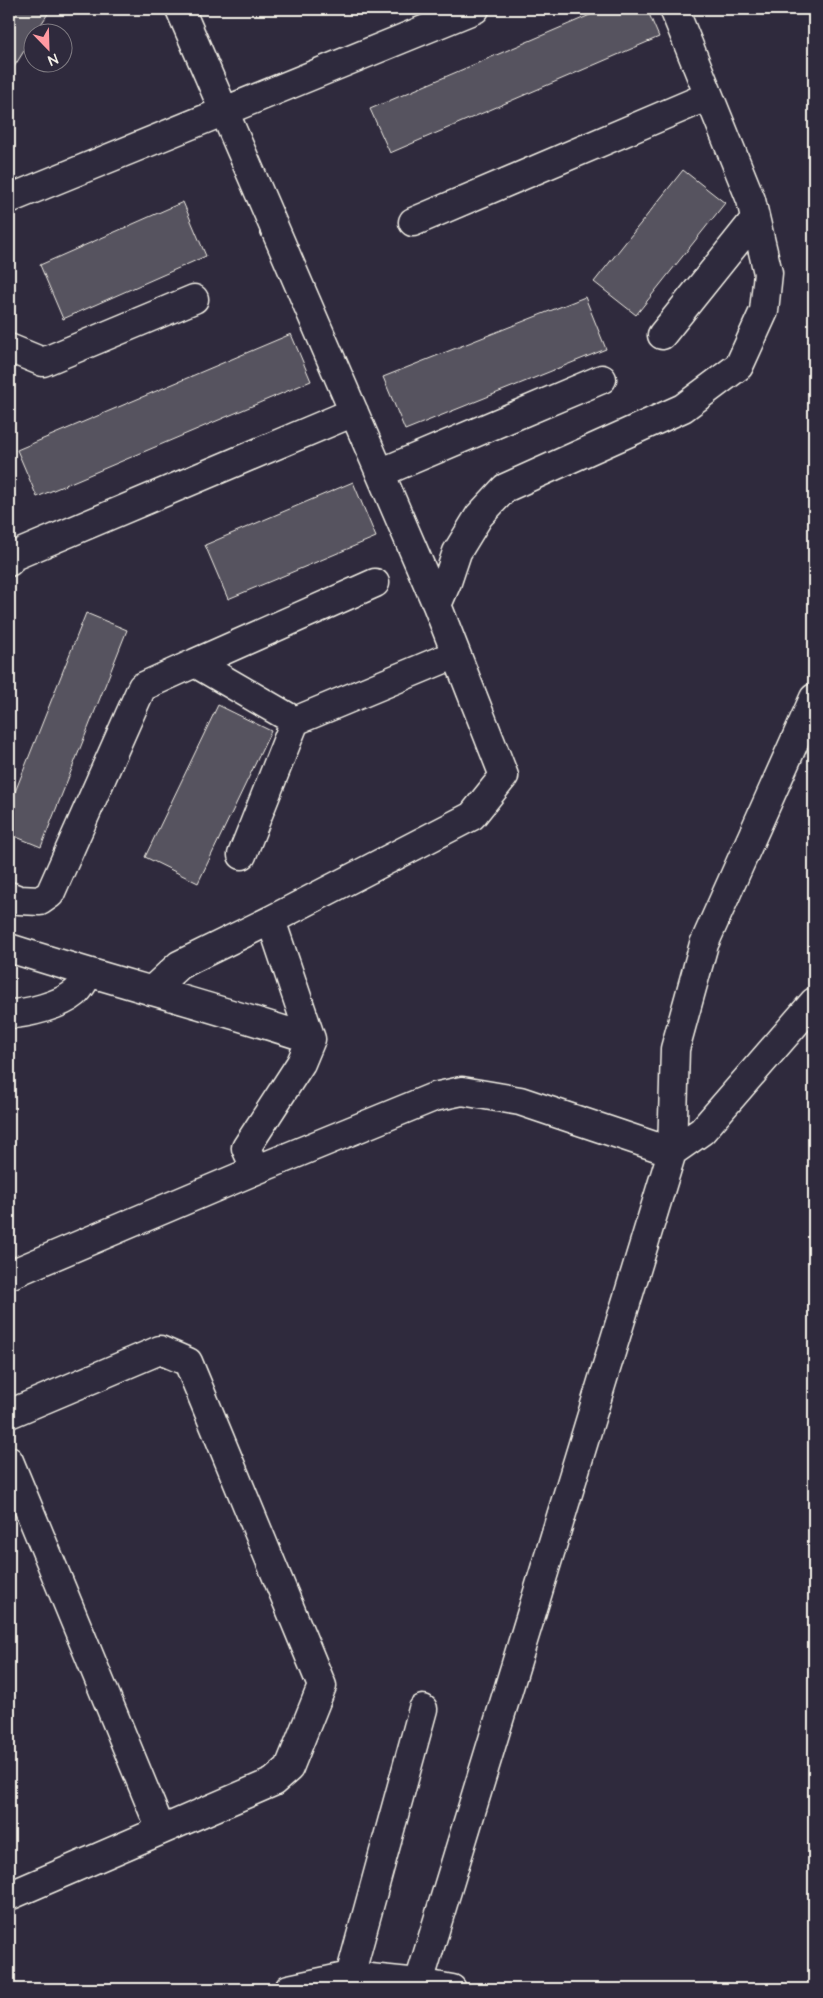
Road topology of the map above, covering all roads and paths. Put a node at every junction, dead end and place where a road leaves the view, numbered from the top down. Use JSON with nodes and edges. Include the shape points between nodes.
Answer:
{"nodes":[{"id":1,"x":180,"y":9,"type":"edge"},
{"id":2,"x":475,"y":9,"type":"edge"},
{"id":3,"x":674,"y":9,"type":"edge"},
{"id":4,"x":709,"y":96,"type":"junction"},
{"id":5,"x":223,"y":110,"type":"junction"},
{"id":6,"x":9,"y":198,"type":"edge"},
{"id":7,"x":755,"y":219,"type":"junction"},
{"id":8,"x":413,"y":222,"type":"dead end"},
{"id":9,"x":194,"y":299,"type":"dead end"},
{"id":10,"x":662,"y":335,"type":"dead end"},
{"id":11,"x":9,"y":348,"type":"edge"},
{"id":12,"x":602,"y":379,"type":"dead end"},
{"id":13,"x":354,"y":412,"type":"junction"},
{"id":14,"x":380,"y":473,"type":"junction"},
{"id":15,"x":9,"y":562,"type":"edge"},
{"id":16,"x":375,"y":584,"type":"dead end"},
{"id":17,"x":437,"y":605,"type":"junction"},
{"id":18,"x":456,"y":654,"type":"junction"},
{"id":19,"x":195,"y":663,"type":"junction"},
{"id":20,"x":814,"y":698,"type":"edge"},
{"id":21,"x":295,"y":721,"type":"junction"},
{"id":22,"x":242,"y":855,"type":"dead end"},
{"id":23,"x":9,"y":896,"type":"edge"},
{"id":24,"x":271,"y":920,"type":"junction"},
{"id":25,"x":9,"y":948,"type":"edge"},
{"id":26,"x":88,"y":973,"type":"junction"},
{"id":27,"x":151,"y":990,"type":"junction"},
{"id":28,"x":814,"y":1002,"type":"edge"},
{"id":29,"x":9,"y":1014,"type":"edge"},
{"id":30,"x":311,"y":1039,"type":"junction"},
{"id":31,"x":672,"y":1152,"type":"junction"},
{"id":32,"x":256,"y":1170,"type":"junction"},
{"id":33,"x":9,"y":1275,"type":"edge"},
{"id":34,"x":9,"y":1414,"type":"edge"},
{"id":35,"x":9,"y":1462,"type":"edge"},
{"id":36,"x":423,"y":1709,"type":"dead end"},
{"id":37,"x":161,"y":1830,"type":"junction"},
{"id":38,"x":9,"y":1896,"type":"edge"},
{"id":39,"x":350,"y":1976,"type":"junction"},
{"id":40,"x":318,"y":1986,"type":"edge"},
{"id":41,"x":418,"y":1986,"type":"edge"},
{"id":42,"x":289,"y":1989,"type":"edge"},
{"id":43,"x":452,"y":1989,"type":"edge"}],
"edges":[{"from":1,"to":5,"type":"street"},
{"from":2,"to":5,"type":"street"},
{"from":3,"to":4,"type":"street"},
{"from":4,"to":7,"type":"street","via":[[751,200]]},
{"from":4,"to":8,"type":"street"},
{"from":5,"to":6,"type":"street"},
{"from":5,"to":13,"type":"street"},
{"from":7,"to":10,"type":"street"},
{"from":7,"to":17,"type":"street","via":[[768,273],[764,312],[739,366],[683,408],[505,488],[479,516],[458,552]]},
{"from":9,"to":11,"type":"street","via":[[43,362]]},
{"from":12,"to":14,"type":"street"},
{"from":13,"to":14,"type":"street"},
{"from":13,"to":15,"type":"street","via":[[10,557]]},
{"from":14,"to":17,"type":"street"},
{"from":16,"to":19,"type":"street"},
{"from":17,"to":18,"type":"street"},
{"from":18,"to":21,"type":"street"},
{"from":18,"to":24,"type":"street","via":[[504,776],[472,816]]},
{"from":19,"to":21,"type":"street"},
{"from":19,"to":23,"type":"street","via":[[142,687],[50,894],[40,901]]},
{"from":20,"to":31,"type":"street","via":[[704,944],[675,1049]]},
{"from":21,"to":22,"type":"street"},
{"from":24,"to":27,"type":"street","via":[[179,965]]},
{"from":24,"to":30,"type":"street"},
{"from":25,"to":26,"type":"street"},
{"from":26,"to":27,"type":"street"},
{"from":26,"to":29,"type":"street","via":[[76,992],[54,1004]]},
{"from":27,"to":30,"type":"street"},
{"from":28,"to":31,"type":"street","via":[[702,1131]]},
{"from":30,"to":32,"type":"street","via":[[301,1063],[246,1148]]},
{"from":31,"to":32,"type":"street","via":[[520,1101],[462,1092],[434,1097]]},
{"from":31,"to":41,"type":"street"},
{"from":32,"to":33,"type":"street"},
{"from":34,"to":37,"type":"street","via":[[160,1350],[188,1362],[322,1686],[289,1768],[273,1782]]},
{"from":35,"to":37,"type":"street"},
{"from":36,"to":39,"type":"street"},
{"from":37,"to":38,"type":"street"},
{"from":39,"to":40,"type":"street"},
{"from":39,"to":41,"type":"street"},
{"from":40,"to":42,"type":"street"},
{"from":41,"to":43,"type":"street"}]}
